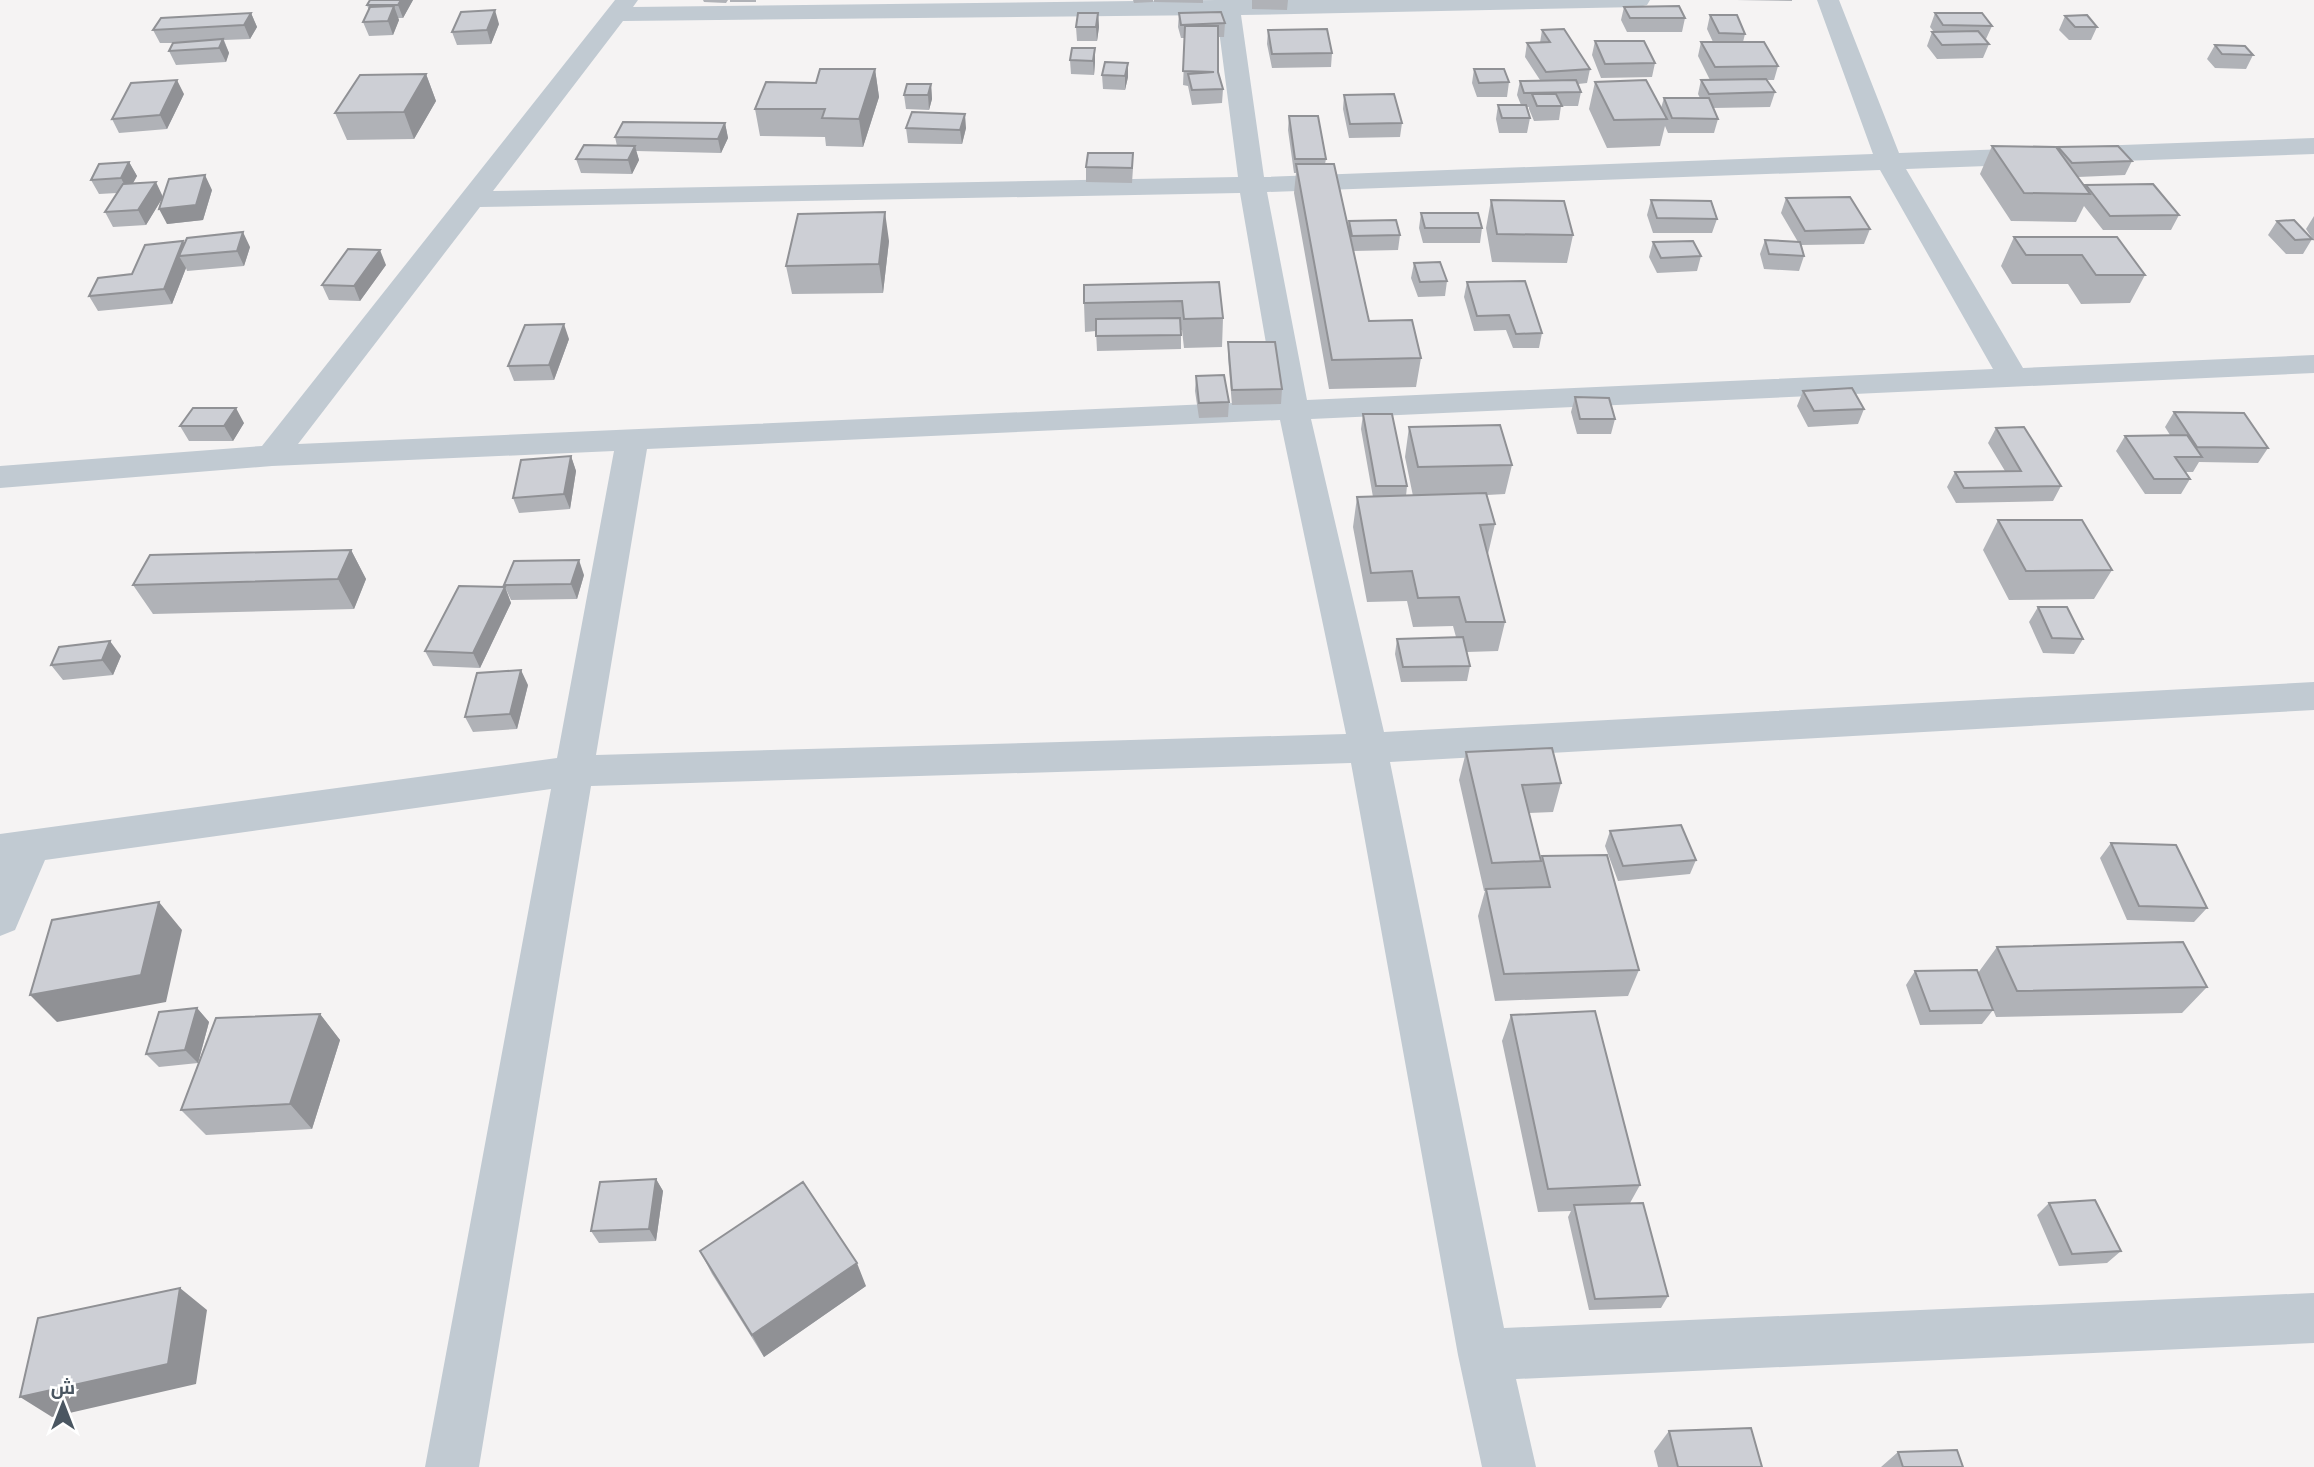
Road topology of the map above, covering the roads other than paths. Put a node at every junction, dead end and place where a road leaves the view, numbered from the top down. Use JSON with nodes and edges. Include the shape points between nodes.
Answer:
{"nodes":[{"id":1,"x":1639,"y":0,"type":"edge"},
{"id":2,"x":1828,"y":0,"type":"edge"},
{"id":3,"x":1227,"y":4,"type":"edge"},
{"id":4,"x":622,"y":7,"type":"edge"},
{"id":5,"x":2314,"y":146,"type":"edge"},
{"id":6,"x":1888,"y":160,"type":"junction"},
{"id":7,"x":1252,"y":185,"type":"junction"},
{"id":8,"x":472,"y":199,"type":"junction"},
{"id":9,"x":2308,"y":372,"type":"edge"},
{"id":10,"x":2014,"y":379,"type":"junction"},
{"id":11,"x":1293,"y":409,"type":"junction"},
{"id":12,"x":632,"y":440,"type":"junction"},
{"id":13,"x":272,"y":456,"type":"junction"},
{"id":14,"x":0,"y":477,"type":"edge"},
{"id":15,"x":2314,"y":696,"type":"edge"},
{"id":16,"x":1368,"y":748,"type":"junction"},
{"id":17,"x":573,"y":771,"type":"junction"},
{"id":18,"x":15,"y":848,"type":"edge"},
{"id":19,"x":0,"y":918,"type":"edge"},
{"id":20,"x":2314,"y":1318,"type":"edge"},
{"id":21,"x":1484,"y":1355,"type":"junction"},
{"id":22,"x":452,"y":1467,"type":"edge"},
{"id":23,"x":1509,"y":1467,"type":"edge"}],
"edges":[{"from":1,"to":3,"type":"street"},
{"from":2,"to":6,"type":"street"},
{"from":3,"to":4,"type":"street"},
{"from":3,"to":7,"type":"street"},
{"from":4,"to":8,"type":"street"},
{"from":5,"to":6,"type":"street"},
{"from":6,"to":7,"type":"street"},
{"from":6,"to":10,"type":"street"},
{"from":7,"to":8,"type":"street"},
{"from":7,"to":11,"type":"street"},
{"from":8,"to":13,"type":"street"},
{"from":9,"to":10,"type":"street"},
{"from":10,"to":11,"type":"street"},
{"from":11,"to":12,"type":"street"},
{"from":11,"to":16,"type":"street"},
{"from":12,"to":13,"type":"street"},
{"from":12,"to":17,"type":"street"},
{"from":13,"to":14,"type":"street"},
{"from":15,"to":16,"type":"street"},
{"from":16,"to":17,"type":"street"},
{"from":16,"to":21,"type":"street"},
{"from":17,"to":18,"type":"street"},
{"from":17,"to":22,"type":"street"},
{"from":18,"to":19,"type":"street"},
{"from":20,"to":21,"type":"street"},
{"from":21,"to":23,"type":"street"}]}
